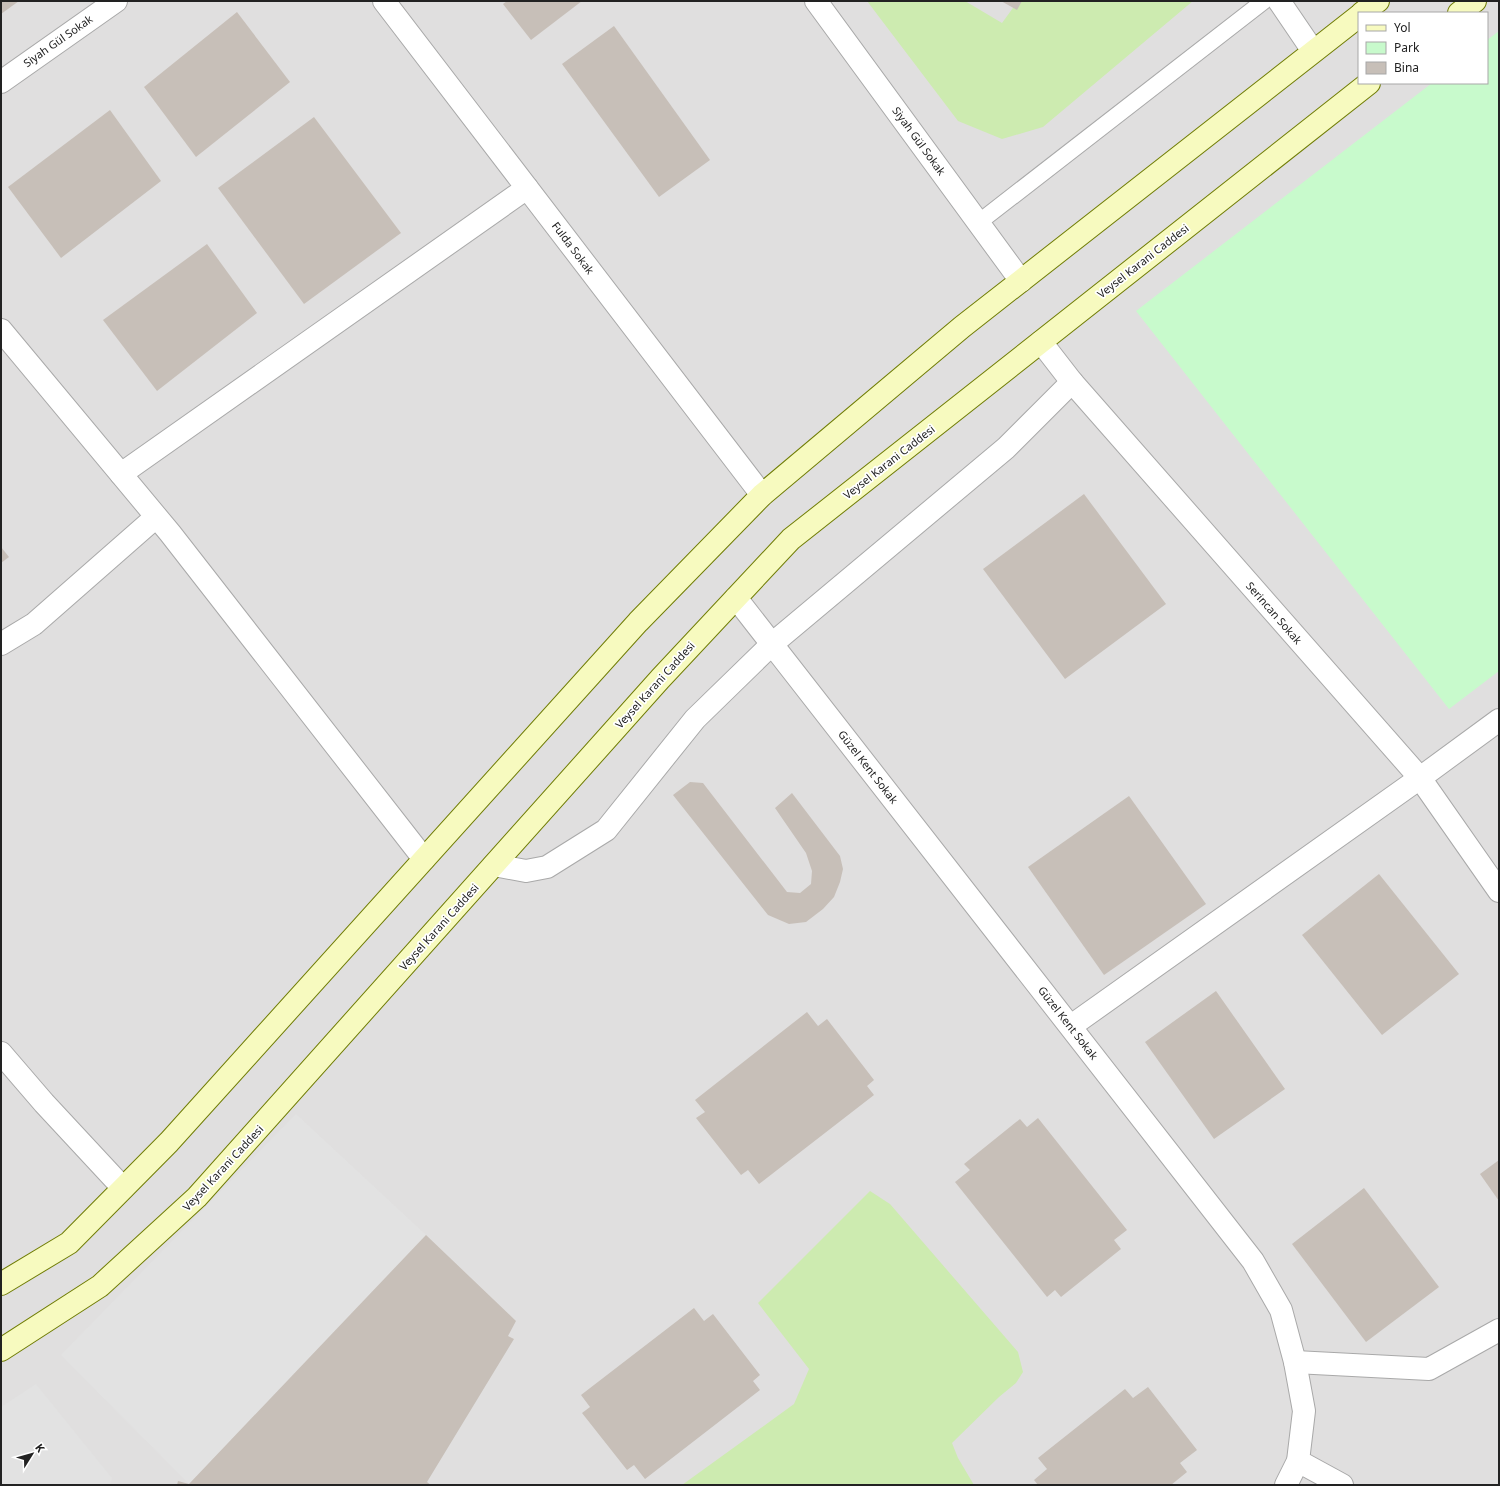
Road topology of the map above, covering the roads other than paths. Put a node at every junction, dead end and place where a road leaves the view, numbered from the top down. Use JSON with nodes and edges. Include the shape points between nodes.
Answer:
{"nodes":[{"id":1,"x":116,"y":1,"type":"edge"},
{"id":2,"x":384,"y":1,"type":"edge"},
{"id":3,"x":816,"y":1,"type":"edge"},
{"id":4,"x":1264,"y":1,"type":"edge"},
{"id":5,"x":1279,"y":1,"type":"edge"},
{"id":6,"x":1378,"y":1,"type":"edge"},
{"id":7,"x":1475,"y":1,"type":"edge"},
{"id":8,"x":1363,"y":12,"type":"edge"},
{"id":9,"x":1460,"y":12,"type":"edge"},
{"id":10,"x":1358,"y":17,"type":"edge"},
{"id":11,"x":1313,"y":51,"type":"junction"},
{"id":12,"x":1,"y":82,"type":"edge"},
{"id":13,"x":1369,"y":84,"type":"edge"},
{"id":14,"x":527,"y":188,"type":"junction"},
{"id":15,"x":978,"y":223,"type":"junction"},
{"id":16,"x":1021,"y":281,"type":"junction"},
{"id":17,"x":1,"y":330,"type":"edge"},
{"id":18,"x":1041,"y":342,"type":"junction"},
{"id":19,"x":1072,"y":382,"type":"junction"},
{"id":20,"x":121,"y":474,"type":"junction"},
{"id":21,"x":762,"y":495,"type":"junction"},
{"id":22,"x":156,"y":517,"type":"junction"},
{"id":23,"x":736,"y":598,"type":"junction"},
{"id":24,"x":1,"y":644,"type":"edge"},
{"id":25,"x":772,"y":644,"type":"junction"},
{"id":26,"x":1499,"y":720,"type":"edge"},
{"id":27,"x":1420,"y":778,"type":"junction"},
{"id":28,"x":424,"y":859,"type":"junction"},
{"id":29,"x":494,"y":865,"type":"junction"},
{"id":30,"x":1499,"y":891,"type":"edge"},
{"id":31,"x":1071,"y":1026,"type":"junction"},
{"id":32,"x":1,"y":1053,"type":"edge"},
{"id":33,"x":123,"y":1188,"type":"junction"},
{"id":34,"x":1,"y":1284,"type":"edge"},
{"id":35,"x":1499,"y":1330,"type":"edge"},
{"id":36,"x":1,"y":1350,"type":"edge"},
{"id":37,"x":1295,"y":1362,"type":"junction"},
{"id":38,"x":1298,"y":1461,"type":"junction"},
{"id":39,"x":1286,"y":1485,"type":"edge"},
{"id":40,"x":1342,"y":1485,"type":"edge"}],
"edges":[{"from":1,"to":12,"type":"street","name":"Siyah Gül Sokak"},
{"from":2,"to":14,"type":"street","name":"Fulda Sokak"},
{"from":3,"to":15,"type":"street","name":"Siyah Gül Sokak"},
{"from":4,"to":15,"type":"lane"},
{"from":5,"to":11,"type":"street"},
{"from":6,"to":8,"type":"main road"},
{"from":7,"to":9,"type":"main road"},
{"from":10,"to":11,"type":"main road"},
{"from":11,"to":16,"type":"main road"},
{"from":13,"to":18,"type":"main road","name":"Veysel Karani Caddesi"},
{"from":14,"to":20,"type":"street"},
{"from":14,"to":21,"type":"street","name":"Fulda Sokak"},
{"from":15,"to":16,"type":"street","name":"Siyah Gül Sokak"},
{"from":16,"to":21,"type":"main road","via":[[962,327]]},
{"from":17,"to":20,"type":"street"},
{"from":18,"to":19,"type":"street","name":"Serincan Sokak"},
{"from":18,"to":23,"type":"main road","name":"Veysel Karani Caddesi","via":[[791,539]]},
{"from":19,"to":25,"type":"street","via":[[1006,448]]},
{"from":19,"to":27,"type":"street","name":"Serincan Sokak"},
{"from":20,"to":22,"type":"street"},
{"from":21,"to":28,"type":"main road","via":[[638,622]]},
{"from":22,"to":24,"type":"street","via":[[34,624]]},
{"from":22,"to":28,"type":"street"},
{"from":23,"to":25,"type":"street","name":"Güzel Kent Sokak"},
{"from":23,"to":29,"type":"main road","name":"Veysel Karani Caddesi"},
{"from":25,"to":29,"type":"street","via":[[695,719],[606,830],[547,867],[526,871]]},
{"from":25,"to":31,"type":"street","name":"Güzel Kent Sokak"},
{"from":26,"to":27,"type":"street"},
{"from":27,"to":30,"type":"street","name":"Serincan Sokak"},
{"from":27,"to":31,"type":"street"},
{"from":28,"to":33,"type":"main road","via":[[169,1142]]},
{"from":29,"to":36,"type":"main road","name":"Veysel Karani Caddesi","via":[[198,1197],[100,1286]]},
{"from":31,"to":37,"type":"street","name":"Güzel Kent Sokak","via":[[1253,1261],[1282,1310]]},
{"from":32,"to":33,"type":"street"},
{"from":33,"to":34,"type":"main road","via":[[68,1243]]},
{"from":35,"to":37,"type":"street","via":[[1429,1369]]},
{"from":37,"to":38,"type":"street","name":"Güzel Kent Sokak","via":[[1304,1410]]},
{"from":38,"to":39,"type":"street","name":"Güzel Kent Sokak"},
{"from":38,"to":40,"type":"street"}]}
